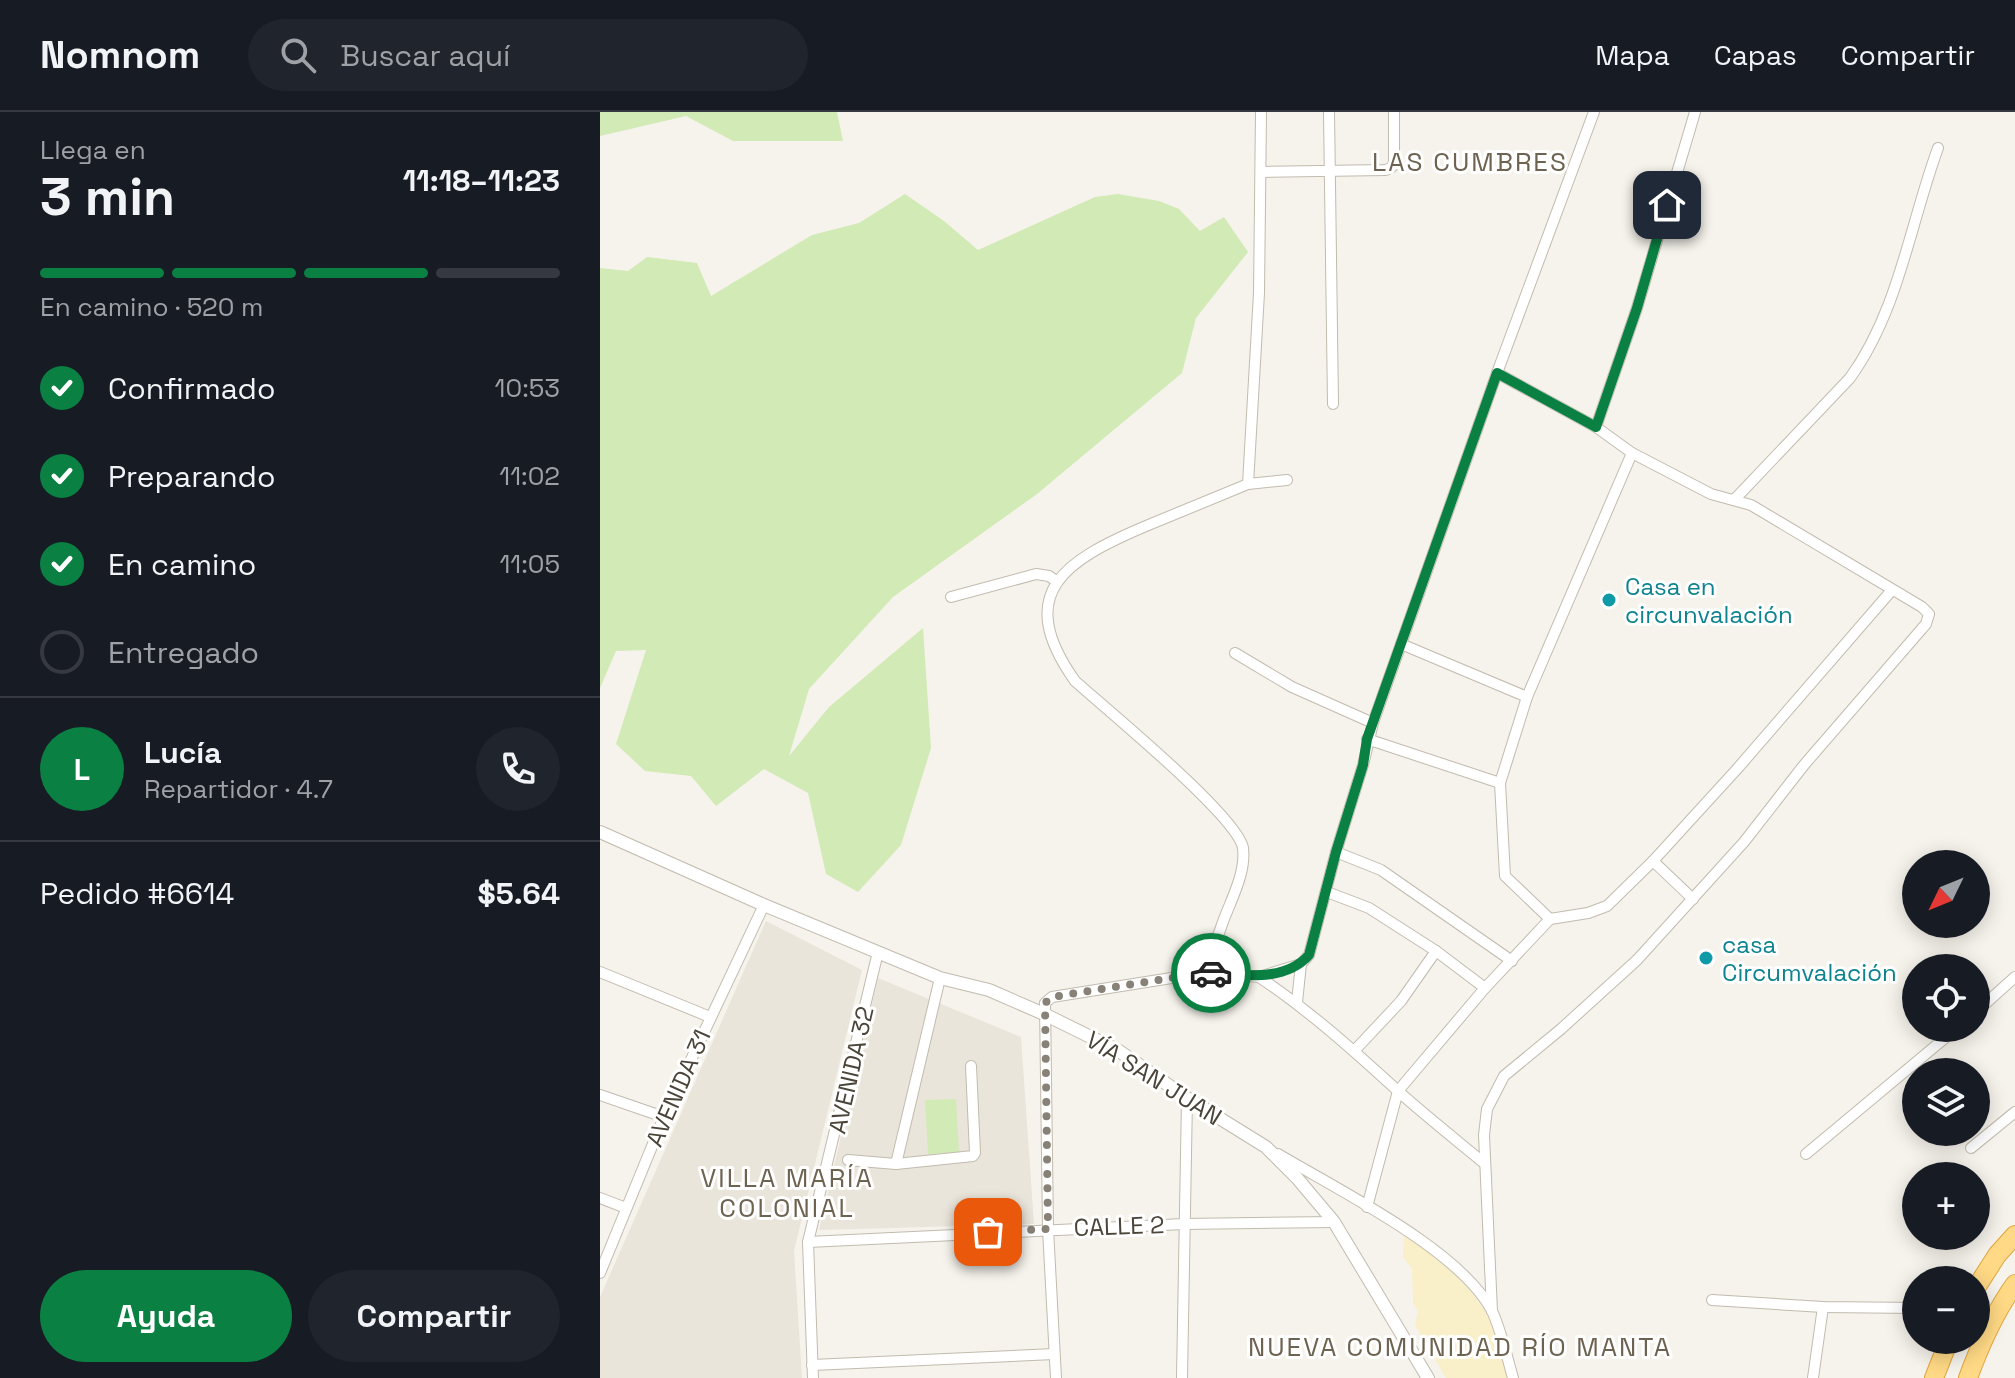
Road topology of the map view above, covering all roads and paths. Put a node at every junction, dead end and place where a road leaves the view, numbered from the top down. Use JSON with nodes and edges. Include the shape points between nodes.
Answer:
{"nodes":[{"id":1,"x":1261,"y":112,"type":"edge"},
{"id":2,"x":1329,"y":112,"type":"edge"},
{"id":3,"x":1394,"y":112,"type":"edge"},
{"id":4,"x":1594,"y":112,"type":"edge"},
{"id":5,"x":1695,"y":112,"type":"edge"},
{"id":6,"x":1938,"y":148,"type":"dead end"},
{"id":7,"x":1330,"y":171,"type":"junction"},
{"id":8,"x":1262,"y":172,"type":"junction"},
{"id":9,"x":1497,"y":373,"type":"junction"},
{"id":10,"x":1333,"y":404,"type":"dead end"},
{"id":11,"x":1596,"y":427,"type":"junction"},
{"id":12,"x":1632,"y":453,"type":"junction"},
{"id":13,"x":1287,"y":480,"type":"dead end"},
{"id":14,"x":1248,"y":484,"type":"junction"},
{"id":15,"x":1734,"y":500,"type":"junction"},
{"id":16,"x":1056,"y":581,"type":"junction"},
{"id":17,"x":1892,"y":590,"type":"junction"},
{"id":18,"x":951,"y":597,"type":"dead end"},
{"id":19,"x":1401,"y":644,"type":"junction"},
{"id":20,"x":1235,"y":653,"type":"dead end"},
{"id":21,"x":1527,"y":697,"type":"junction"},
{"id":22,"x":1373,"y":723,"type":"junction"},
{"id":23,"x":1367,"y":739,"type":"junction"},
{"id":24,"x":1500,"y":783,"type":"junction"},
{"id":25,"x":600,"y":832,"type":"edge"},
{"id":26,"x":1336,"y":852,"type":"junction"},
{"id":27,"x":1653,"y":861,"type":"junction"},
{"id":28,"x":1327,"y":892,"type":"junction"},
{"id":29,"x":1693,"y":899,"type":"junction"},
{"id":30,"x":764,"y":905,"type":"junction"},
{"id":31,"x":1550,"y":919,"type":"junction"},
{"id":32,"x":1436,"y":951,"type":"junction"},
{"id":33,"x":878,"y":952,"type":"junction"},
{"id":34,"x":1512,"y":961,"type":"junction"},
{"id":35,"x":1301,"y":964,"type":"junction"},
{"id":36,"x":1195,"y":971,"type":"junction"},
{"id":37,"x":600,"y":972,"type":"edge"},
{"id":38,"x":1259,"y":977,"type":"junction"},
{"id":39,"x":2015,"y":977,"type":"edge"},
{"id":40,"x":940,"y":978,"type":"junction"},
{"id":41,"x":1485,"y":988,"type":"junction"},
{"id":42,"x":1990,"y":999,"type":"edge"},
{"id":43,"x":1297,"y":1002,"type":"junction"},
{"id":44,"x":1044,"y":1014,"type":"junction"},
{"id":45,"x":710,"y":1017,"type":"junction"},
{"id":46,"x":1940,"y":1042,"type":"edge"},
{"id":47,"x":1355,"y":1050,"type":"junction"},
{"id":48,"x":971,"y":1066,"type":"dead end"},
{"id":49,"x":1398,"y":1091,"type":"junction"},
{"id":50,"x":600,"y":1095,"type":"edge"},
{"id":51,"x":1187,"y":1098,"type":"junction"},
{"id":52,"x":2015,"y":1112,"type":"edge"},
{"id":53,"x":664,"y":1117,"type":"junction"},
{"id":54,"x":1266,"y":1147,"type":"junction"},
{"id":55,"x":1971,"y":1148,"type":"dead end"},
{"id":56,"x":1806,"y":1154,"type":"dead end"},
{"id":57,"x":848,"y":1160,"type":"dead end"},
{"id":58,"x":1484,"y":1163,"type":"junction"},
{"id":59,"x":896,"y":1164,"type":"junction"},
{"id":60,"x":600,"y":1198,"type":"edge"},
{"id":61,"x":1367,"y":1207,"type":"junction"},
{"id":62,"x":626,"y":1208,"type":"junction"},
{"id":63,"x":1334,"y":1222,"type":"junction"},
{"id":64,"x":1184,"y":1224,"type":"junction"},
{"id":65,"x":1048,"y":1229,"type":"junction"},
{"id":66,"x":2015,"y":1235,"type":"edge"},
{"id":67,"x":808,"y":1242,"type":"junction"},
{"id":68,"x":1990,"y":1266,"type":"edge"},
{"id":69,"x":600,"y":1273,"type":"edge"},
{"id":70,"x":2015,"y":1284,"type":"edge"},
{"id":71,"x":1712,"y":1300,"type":"dead end"},
{"id":72,"x":1823,"y":1307,"type":"junction"},
{"id":73,"x":1902,"y":1308,"type":"edge"},
{"id":74,"x":1492,"y":1311,"type":"junction"},
{"id":75,"x":1054,"y":1354,"type":"junction"},
{"id":76,"x":1943,"y":1354,"type":"edge"},
{"id":77,"x":812,"y":1365,"type":"junction"},
{"id":78,"x":813,"y":1378,"type":"edge"},
{"id":79,"x":1056,"y":1378,"type":"edge"},
{"id":80,"x":1182,"y":1378,"type":"edge"},
{"id":81,"x":1428,"y":1378,"type":"edge"},
{"id":82,"x":1513,"y":1378,"type":"edge"},
{"id":83,"x":1813,"y":1378,"type":"edge"},
{"id":84,"x":1934,"y":1378,"type":"edge"},
{"id":85,"x":1968,"y":1378,"type":"edge"}],
"edges":[{"from":1,"to":8,"type":"street"},
{"from":2,"to":7,"type":"street"},
{"from":3,"to":7,"type":"street","via":[[1392,167]]},
{"from":4,"to":9,"type":"street"},
{"from":5,"to":11,"type":"street"},
{"from":6,"to":15,"type":"street","via":[[1909,248],[1861,362]]},
{"from":7,"to":8,"type":"street"},
{"from":7,"to":10,"type":"street"},
{"from":8,"to":14,"type":"street"},
{"from":9,"to":11,"type":"street"},
{"from":9,"to":19,"type":"street"},
{"from":11,"to":12,"type":"street"},
{"from":12,"to":15,"type":"street","via":[[1711,494]]},
{"from":12,"to":21,"type":"street"},
{"from":13,"to":14,"type":"street"},
{"from":14,"to":16,"type":"street","via":[[1103,544]]},
{"from":15,"to":17,"type":"street","via":[[1751,505]]},
{"from":16,"to":18,"type":"street","via":[[1036,574]]},
{"from":16,"to":36,"type":"street","via":[[1048,627],[1058,657],[1075,681],[1218,809],[1243,846],[1240,875],[1211,953]]},
{"from":17,"to":27,"type":"street"},
{"from":17,"to":29,"type":"street","via":[[1926,610],[1929,620]]},
{"from":19,"to":21,"type":"street"},
{"from":19,"to":22,"type":"street"},
{"from":20,"to":22,"type":"street","via":[[1292,687]]},
{"from":21,"to":24,"type":"street"},
{"from":22,"to":23,"type":"street"},
{"from":23,"to":24,"type":"street"},
{"from":23,"to":26,"type":"street"},
{"from":24,"to":31,"type":"street","via":[[1505,876]]},
{"from":25,"to":30,"type":"street","name":"VÍA SAN JUAN"},
{"from":26,"to":28,"type":"street"},
{"from":26,"to":34,"type":"street","via":[[1381,870]]},
{"from":27,"to":29,"type":"street"},
{"from":27,"to":31,"type":"street","via":[[1607,906]]},
{"from":28,"to":32,"type":"street","via":[[1369,908]]},
{"from":28,"to":35,"type":"street","via":[[1313,947]]},
{"from":29,"to":58,"type":"street","via":[[1601,994],[1504,1076],[1487,1109]]},
{"from":30,"to":33,"type":"street","name":"VÍA SAN JUAN"},
{"from":30,"to":45,"type":"street","name":"AVENIDA 31"},
{"from":31,"to":34,"type":"street"},
{"from":32,"to":41,"type":"street"},
{"from":32,"to":47,"type":"street","via":[[1401,1001]]},
{"from":33,"to":40,"type":"street","name":"VÍA SAN JUAN"},
{"from":33,"to":67,"type":"street","name":"AVENIDA 32"},
{"from":34,"to":41,"type":"street"},
{"from":35,"to":38,"type":"street"},
{"from":35,"to":43,"type":"street"},
{"from":36,"to":38,"type":"street"},
{"from":36,"to":44,"type":"street","via":[[1052,997]]},
{"from":37,"to":45,"type":"street"},
{"from":38,"to":43,"type":"street"},
{"from":39,"to":42,"type":"street"},
{"from":40,"to":44,"type":"street","name":"VÍA SAN JUAN","via":[[989,990]]},
{"from":40,"to":59,"type":"street"},
{"from":41,"to":49,"type":"street"},
{"from":43,"to":47,"type":"street"},
{"from":44,"to":51,"type":"street","name":"VÍA SAN JUAN","via":[[1119,1051]]},
{"from":44,"to":65,"type":"street"},
{"from":45,"to":53,"type":"street","name":"AVENIDA 31"},
{"from":46,"to":56,"type":"street"},
{"from":47,"to":49,"type":"street"},
{"from":48,"to":59,"type":"street","via":[[973,1156]]},
{"from":49,"to":58,"type":"street"},
{"from":49,"to":61,"type":"street"},
{"from":50,"to":53,"type":"street"},
{"from":51,"to":54,"type":"street","name":"VÍA SAN JUAN"},
{"from":51,"to":64,"type":"street"},
{"from":52,"to":55,"type":"street"},
{"from":53,"to":62,"type":"street","name":"AVENIDA 31"},
{"from":54,"to":61,"type":"street"},
{"from":54,"to":63,"type":"street","name":"VÍA SAN JUAN"},
{"from":57,"to":59,"type":"street"},
{"from":58,"to":74,"type":"street"},
{"from":60,"to":62,"type":"street"},
{"from":61,"to":74,"type":"street","via":[[1442,1256]]},
{"from":62,"to":69,"type":"street","name":"AVENIDA 31"},
{"from":63,"to":64,"type":"street","name":"CALLE 2"},
{"from":63,"to":81,"type":"street","name":"VÍA SAN JUAN"},
{"from":64,"to":65,"type":"street","name":"CALLE 2"},
{"from":64,"to":80,"type":"street"},
{"from":65,"to":67,"type":"street","name":"CALLE 2"},
{"from":65,"to":75,"type":"street"},
{"from":66,"to":68,"type":"highway"},
{"from":67,"to":77,"type":"street","name":"AVENIDA 32"},
{"from":70,"to":85,"type":"highway","via":[[1982,1340]]},
{"from":71,"to":72,"type":"street"},
{"from":72,"to":73,"type":"street"},
{"from":72,"to":83,"type":"street"},
{"from":74,"to":82,"type":"street"},
{"from":75,"to":77,"type":"street"},
{"from":75,"to":79,"type":"street"},
{"from":76,"to":84,"type":"highway"},
{"from":77,"to":78,"type":"street","name":"AVENIDA 32"}]}
